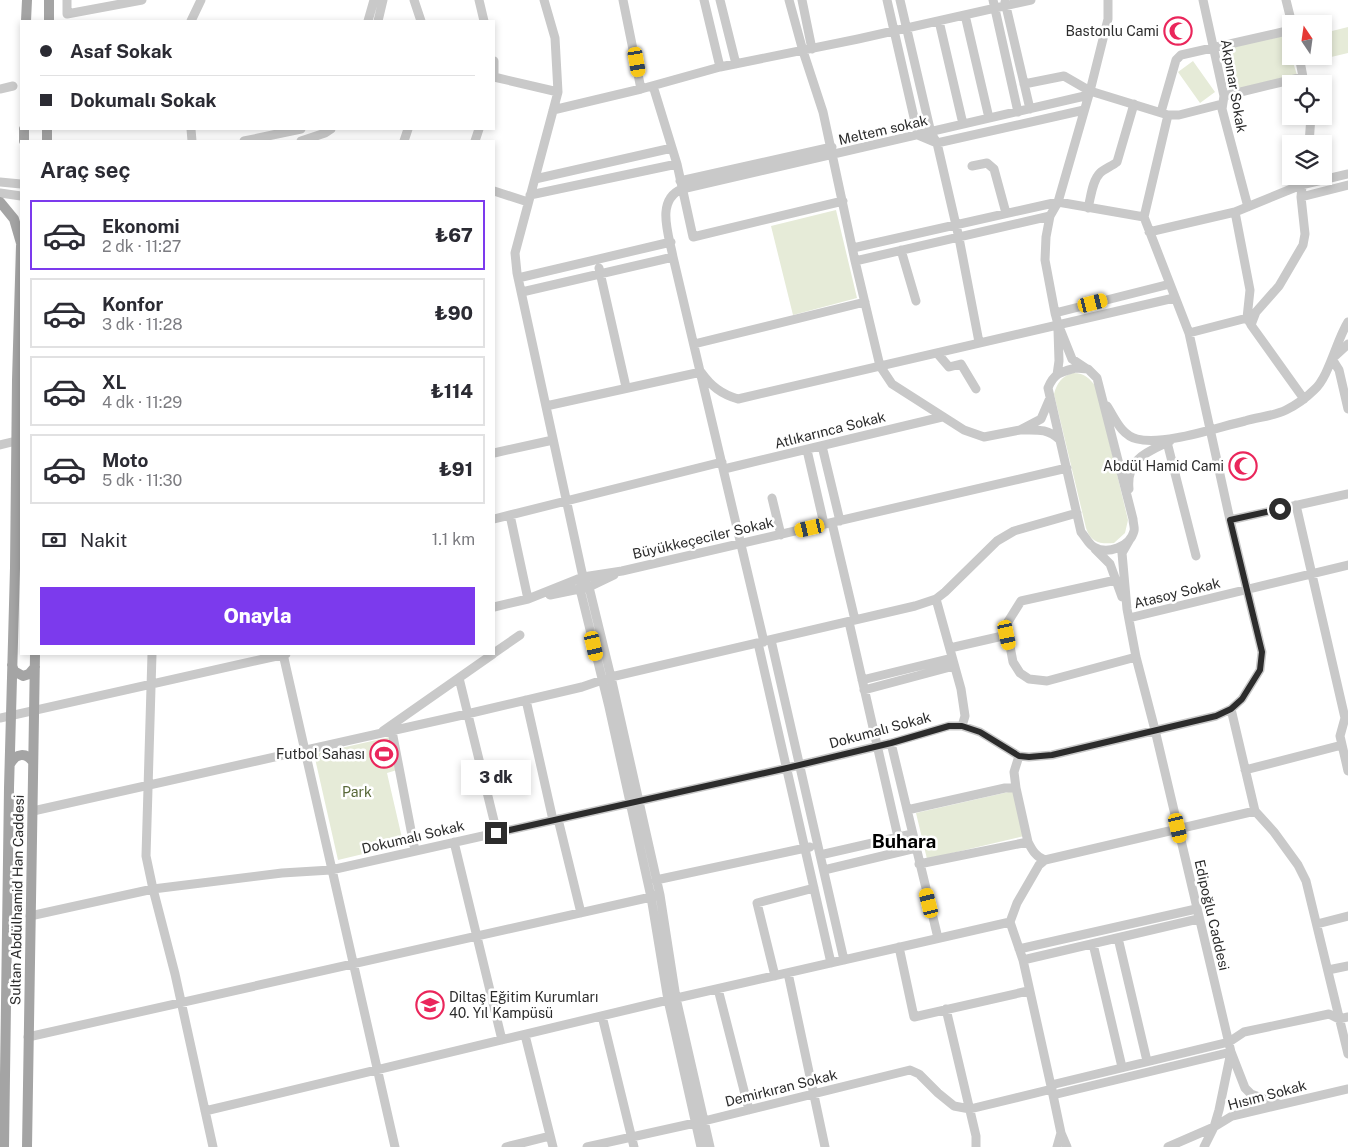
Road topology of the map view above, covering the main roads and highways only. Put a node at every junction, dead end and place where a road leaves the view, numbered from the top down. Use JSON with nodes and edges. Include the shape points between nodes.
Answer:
{"nodes":[{"id":1,"x":27,"y":0,"type":"edge"},
{"id":2,"x":50,"y":0,"type":"edge"},
{"id":3,"x":26,"y":20,"type":"edge"},
{"id":4,"x":49,"y":20,"type":"edge"},
{"id":5,"x":0,"y":202,"type":"edge"},
{"id":6,"x":20,"y":241,"type":"edge"},
{"id":7,"x":20,"y":284,"type":"edge"},
{"id":8,"x":35,"y":655,"type":"edge"},
{"id":9,"x":12,"y":665,"type":"junction"},
{"id":10,"x":35,"y":666,"type":"junction"},
{"id":11,"x":33,"y":762,"type":"junction"},
{"id":12,"x":10,"y":764,"type":"junction"},
{"id":13,"x":4,"y":943,"type":"edge"},
{"id":14,"x":3,"y":1018,"type":"edge"},
{"id":15,"x":4,"y":1147,"type":"edge"},
{"id":16,"x":27,"y":1147,"type":"edge"}],
"edges":[{"from":1,"to":3,"type":"main road"},
{"from":2,"to":4,"type":"main road"},
{"from":5,"to":6,"type":"main road","name":"Sultan Abdülhamid Han Caddesi","via":[[14,219]]},
{"from":7,"to":9,"type":"main road","name":"Sultan Abdülhamid Han Caddesi"},
{"from":8,"to":10,"type":"main road","name":"Sultan Abdülhamid Han Caddesi"},
{"from":9,"to":10,"type":"main road","via":[[14,671],[23,676]]},
{"from":9,"to":12,"type":"main road","name":"Sultan Abdülhamid Han Caddesi"},
{"from":10,"to":11,"type":"main road","name":"Sultan Abdülhamid Han Caddesi"},
{"from":11,"to":12,"type":"main road","via":[[20,754]]},
{"from":11,"to":16,"type":"main road","name":"Sultan Abdülhamid Han Caddesi"},
{"from":12,"to":13,"type":"main road","name":"Sultan Abdülhamid Han Caddesi"},
{"from":13,"to":14,"type":"main road","name":"Sultan Abdülhamid Han Caddesi"},
{"from":14,"to":15,"type":"main road","name":"Sultan Abdülhamid Han Caddesi"}]}
